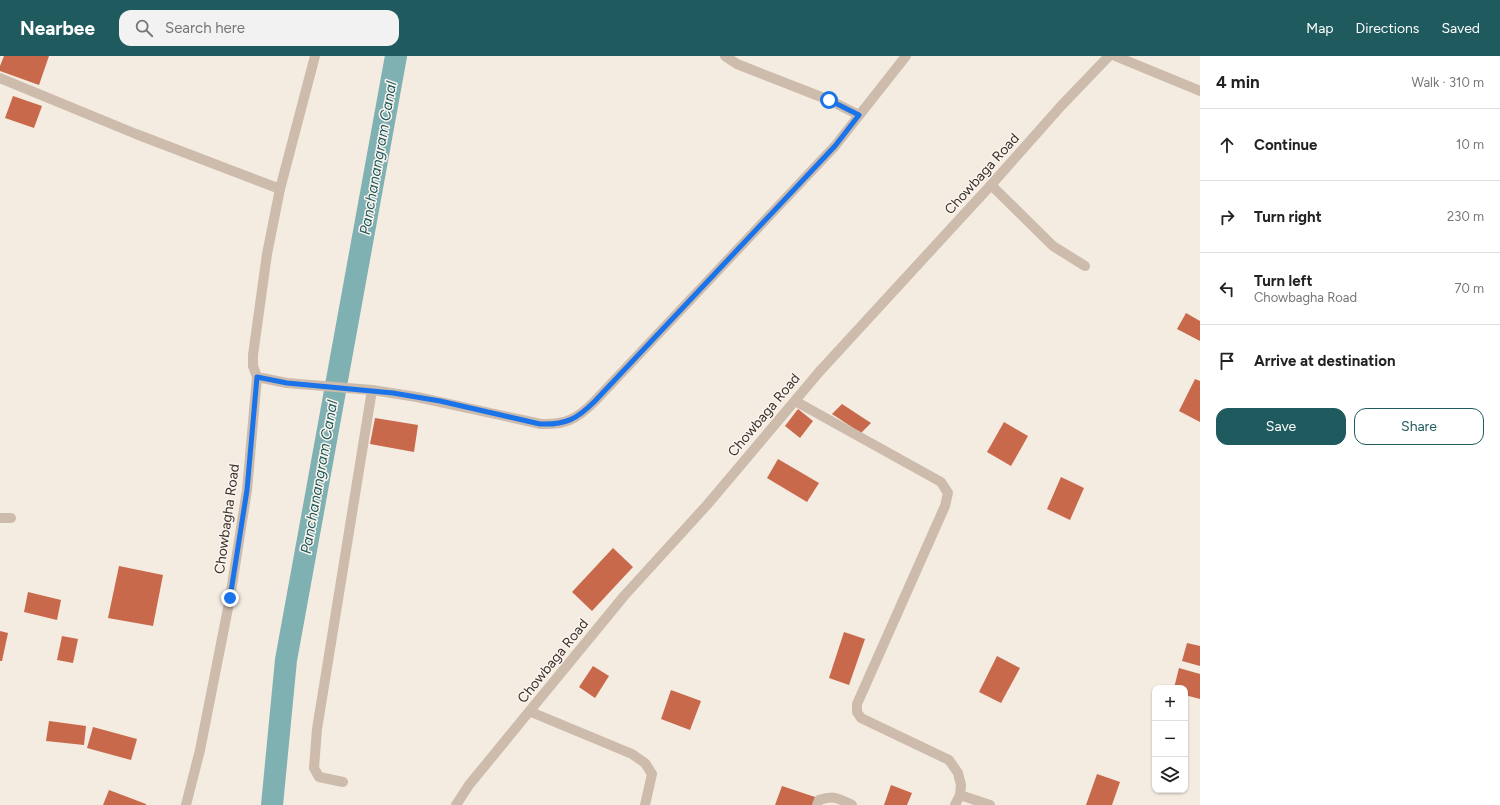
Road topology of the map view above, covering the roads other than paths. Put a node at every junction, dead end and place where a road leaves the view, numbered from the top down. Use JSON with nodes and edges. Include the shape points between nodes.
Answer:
{"nodes":[{"id":1,"x":315,"y":56,"type":"edge"},
{"id":2,"x":725,"y":56,"type":"edge"},
{"id":3,"x":906,"y":56,"type":"edge"},
{"id":4,"x":1109,"y":56,"type":"edge"},
{"id":5,"x":1115,"y":56,"type":"edge"},
{"id":6,"x":0,"y":78,"type":"edge"},
{"id":7,"x":1200,"y":91,"type":"edge"},
{"id":8,"x":859,"y":115,"type":"junction"},
{"id":9,"x":991,"y":185,"type":"junction"},
{"id":10,"x":280,"y":189,"type":"junction"},
{"id":11,"x":1085,"y":266,"type":"dead end"},
{"id":12,"x":257,"y":377,"type":"junction"},
{"id":13,"x":372,"y":390,"type":"junction"},
{"id":14,"x":795,"y":401,"type":"junction"},
{"id":15,"x":0,"y":518,"type":"edge"},
{"id":16,"x":11,"y":518,"type":"dead end"},
{"id":17,"x":531,"y":712,"type":"junction"},
{"id":18,"x":343,"y":782,"type":"dead end"},
{"id":19,"x":960,"y":795,"type":"junction"},
{"id":20,"x":186,"y":805,"type":"edge"},
{"id":21,"x":456,"y":805,"type":"edge"},
{"id":22,"x":645,"y":805,"type":"edge"},
{"id":23,"x":817,"y":805,"type":"edge"},
{"id":24,"x":852,"y":805,"type":"edge"},
{"id":25,"x":955,"y":805,"type":"edge"},
{"id":26,"x":990,"y":805,"type":"edge"}],
"edges":[{"from":1,"to":10,"type":"street","name":"Chowbagha Road"},
{"from":2,"to":8,"type":"street","via":[[737,64],[829,100]]},
{"from":3,"to":8,"type":"street"},
{"from":4,"to":9,"type":"street","name":"Chowbaga Road"},
{"from":5,"to":7,"type":"street"},
{"from":6,"to":10,"type":"street"},
{"from":8,"to":13,"type":"street","via":[[835,146],[601,396],[574,419],[555,424],[540,424],[440,401]]},
{"from":9,"to":11,"type":"street","via":[[1053,246]]},
{"from":9,"to":14,"type":"street","name":"Chowbaga Road"},
{"from":10,"to":12,"type":"street","name":"Chowbagha Road","via":[[267,254],[254,355],[253,366]]},
{"from":12,"to":13,"type":"street","via":[[287,383]]},
{"from":12,"to":20,"type":"street","name":"Chowbagha Road","via":[[247,490],[230,598],[200,750]]},
{"from":13,"to":18,"type":"street","via":[[316,736],[314,768],[319,777]]},
{"from":14,"to":17,"type":"street","name":"Chowbaga Road","via":[[624,596]]},
{"from":14,"to":19,"type":"street","via":[[941,482],[948,493],[945,506],[857,704],[857,712],[861,718],[949,760],[958,773]]},
{"from":15,"to":16,"type":"street"},
{"from":17,"to":21,"type":"street","name":"Chowbaga Road","via":[[469,785]]},
{"from":17,"to":22,"type":"street","via":[[632,754],[645,763],[652,774]]},
{"from":19,"to":25,"type":"street"},
{"from":19,"to":26,"type":"street"},
{"from":23,"to":24,"type":"street","via":[[819,800],[830,796]]}]}
